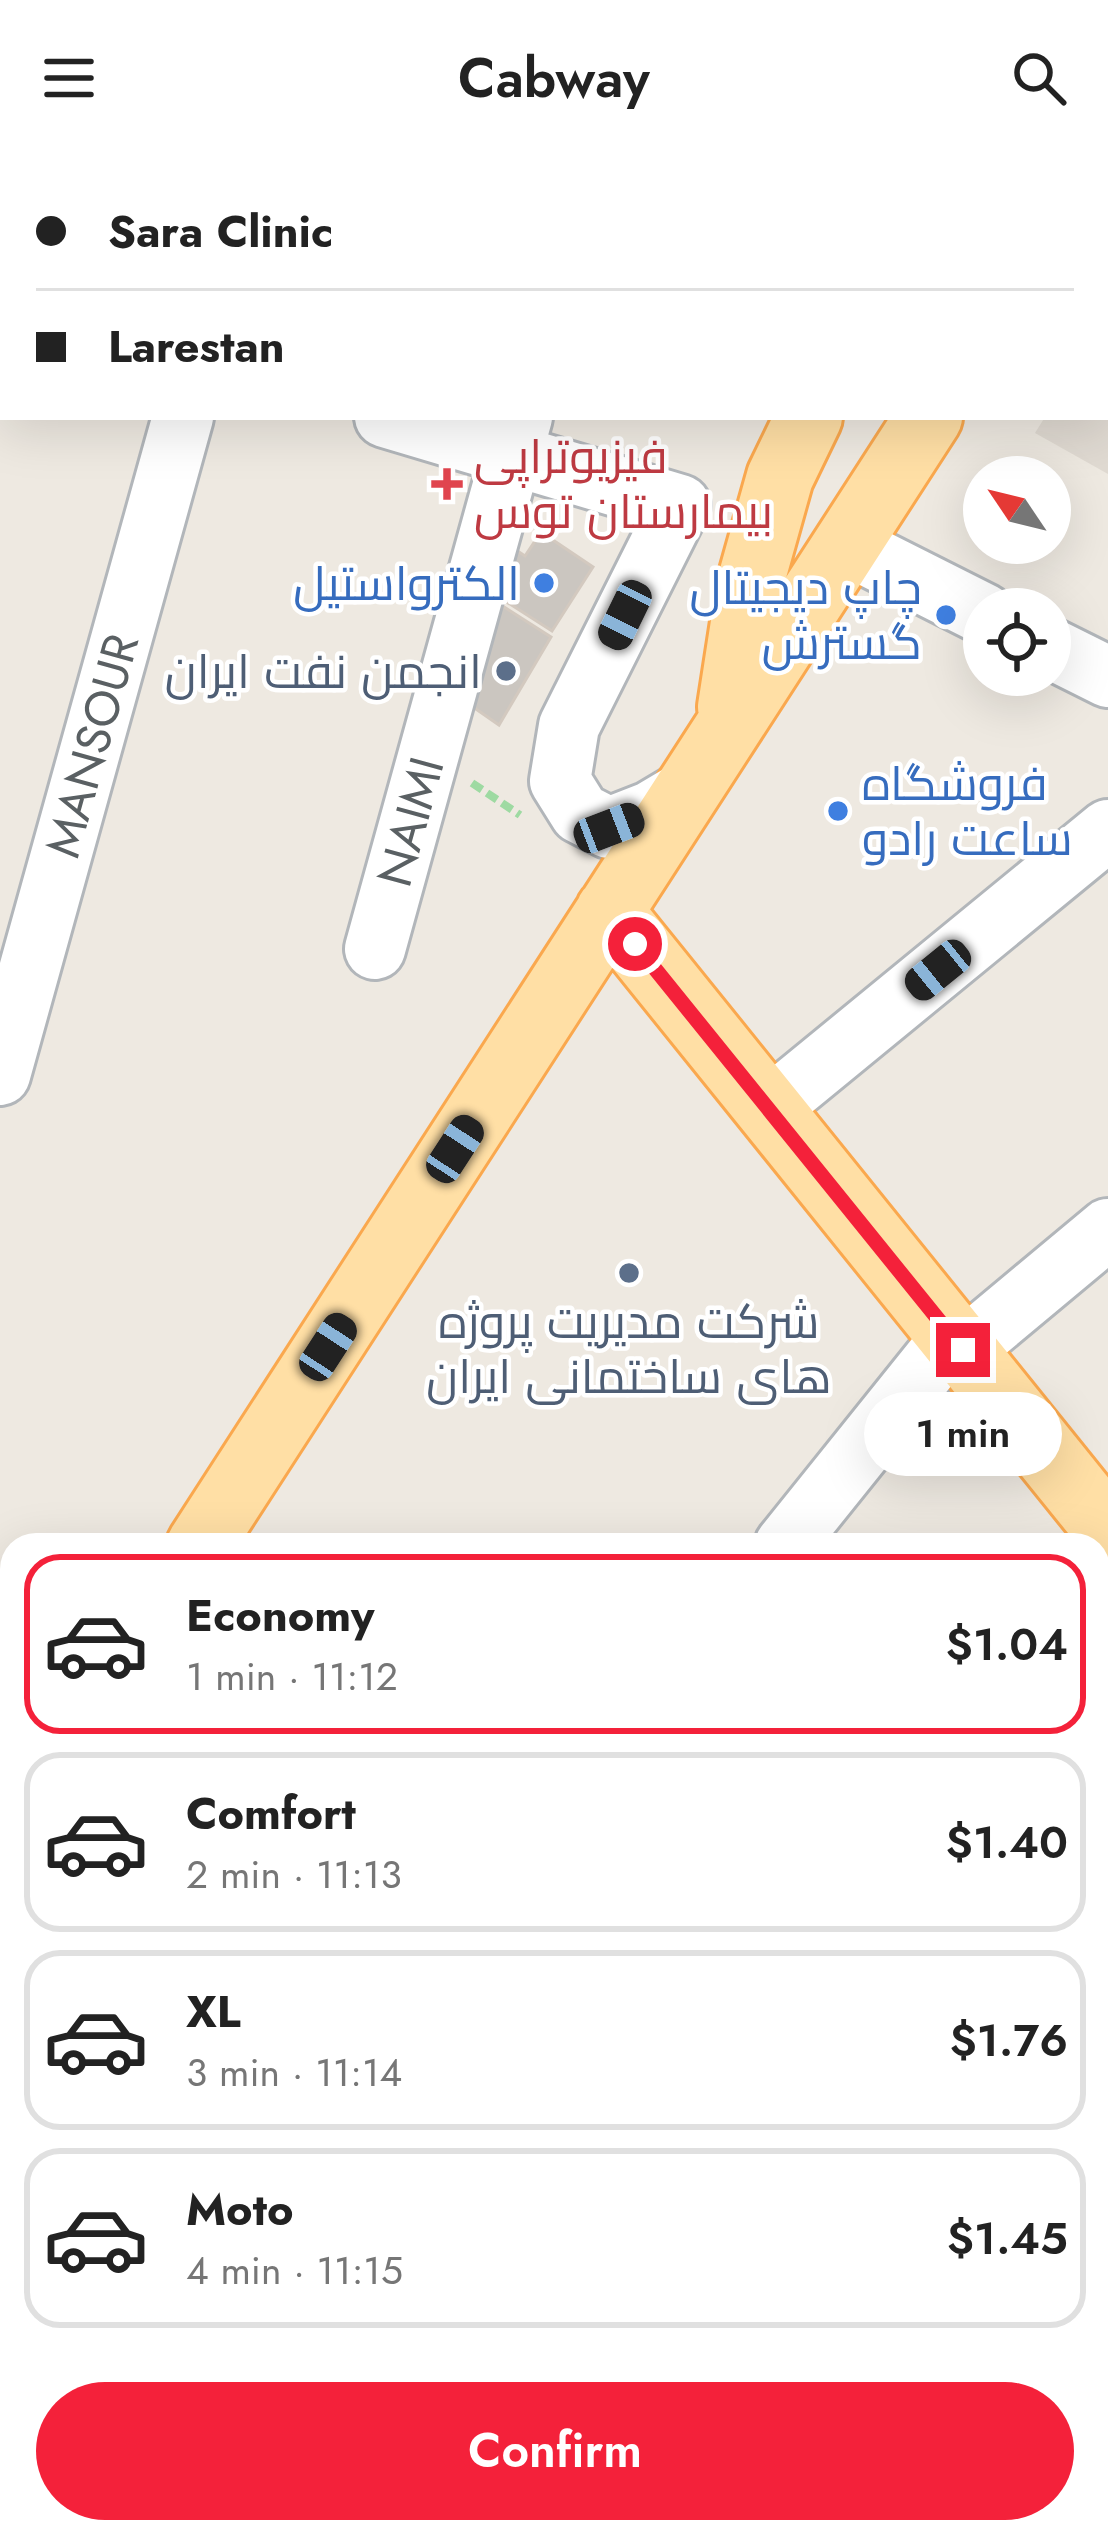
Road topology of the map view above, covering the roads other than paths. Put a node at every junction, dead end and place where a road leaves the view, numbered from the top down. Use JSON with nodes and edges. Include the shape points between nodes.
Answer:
{"nodes":[{"id":1,"x":182,"y":420,"type":"edge"},
{"id":2,"x":406,"y":420,"type":"edge"},
{"id":3,"x":808,"y":420,"type":"edge"},
{"id":4,"x":927,"y":420,"type":"edge"},
{"id":5,"x":517,"y":436,"type":"edge"},
{"id":6,"x":847,"y":544,"type":"junction"},
{"id":7,"x":963,"y":603,"type":"edge"},
{"id":8,"x":1071,"y":658,"type":"edge"},
{"id":9,"x":1108,"y":677,"type":"edge"},
{"id":10,"x":727,"y":728,"type":"junction"},
{"id":11,"x":688,"y":790,"type":"junction"},
{"id":12,"x":1108,"y":830,"type":"edge"},
{"id":13,"x":609,"y":911,"type":"junction"},
{"id":14,"x":375,"y":949,"type":"dead end"},
{"id":15,"x":0,"y":1075,"type":"edge"},
{"id":16,"x":768,"y":1109,"type":"junction"},
{"id":17,"x":1108,"y":1229,"type":"edge"},
{"id":18,"x":958,"y":1344,"type":"junction"},
{"id":19,"x":1108,"y":1530,"type":"edge"},
{"id":20,"x":208,"y":1533,"type":"edge"},
{"id":21,"x":795,"y":1533,"type":"edge"}],
"edges":[{"from":1,"to":15,"type":"street","name":"MANSOUR"},
{"from":2,"to":5,"type":"street"},
{"from":3,"to":10,"type":"main road","via":[[780,476],[750,584]]},
{"from":4,"to":6,"type":"main road"},
{"from":5,"to":11,"type":"street","via":[[680,505],[569,725],[560,781],[580,813],[609,828]]},
{"from":5,"to":14,"type":"street","name":"NAIMI"},
{"from":6,"to":7,"type":"street"},
{"from":6,"to":10,"type":"main road"},
{"from":8,"to":9,"type":"street"},
{"from":10,"to":11,"type":"main road"},
{"from":11,"to":13,"type":"main road"},
{"from":12,"to":16,"type":"street"},
{"from":13,"to":16,"type":"main road"},
{"from":13,"to":20,"type":"main road"},
{"from":16,"to":18,"type":"main road"},
{"from":17,"to":18,"type":"street"},
{"from":18,"to":19,"type":"main road"},
{"from":18,"to":21,"type":"street"}]}
